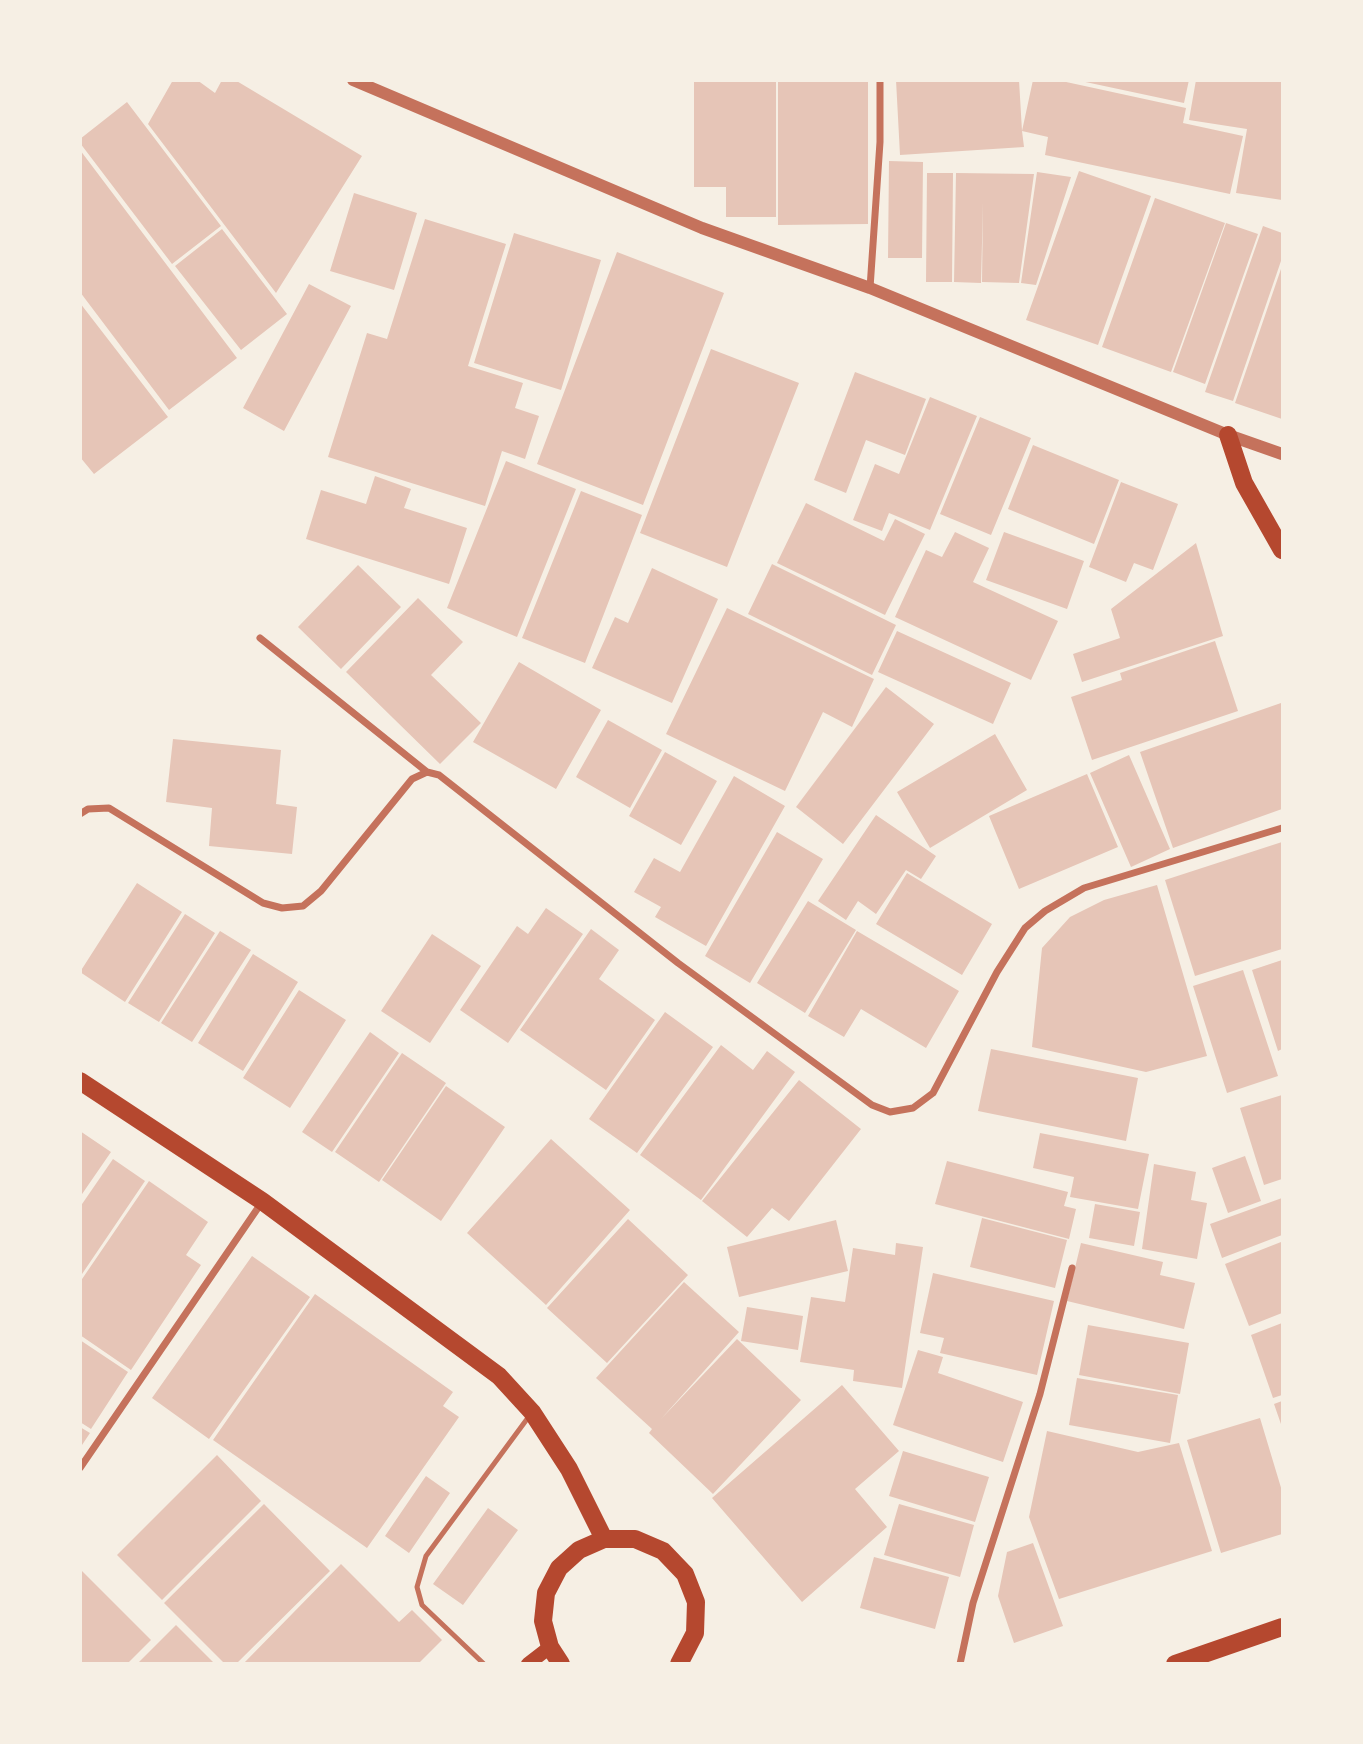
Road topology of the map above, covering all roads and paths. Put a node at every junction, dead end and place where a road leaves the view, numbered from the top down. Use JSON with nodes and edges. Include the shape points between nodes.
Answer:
{"nodes":[{"id":1,"x":354,"y":80,"type":"edge"},
{"id":2,"x":880,"y":80,"type":"edge"},
{"id":3,"x":870,"y":288,"type":"junction"},
{"id":4,"x":1228,"y":435,"type":"junction"},
{"id":5,"x":1283,"y":454,"type":"edge"},
{"id":6,"x":1283,"y":550,"type":"edge"},
{"id":7,"x":260,"y":638,"type":"dead end"},
{"id":8,"x":427,"y":772,"type":"junction"},
{"id":9,"x":80,"y":814,"type":"edge"},
{"id":10,"x":1283,"y":828,"type":"edge"},
{"id":11,"x":80,"y":1081,"type":"edge"},
{"id":12,"x":262,"y":1202,"type":"junction"},
{"id":13,"x":1072,"y":1268,"type":"dead end"},
{"id":14,"x":532,"y":1412,"type":"junction"},
{"id":15,"x":80,"y":1468,"type":"edge"},
{"id":16,"x":604,"y":1539,"type":"junction"},
{"id":17,"x":1283,"y":1627,"type":"edge"},
{"id":18,"x":550,"y":1647,"type":"junction"},
{"id":19,"x":686,"y":1662,"type":"edge"},
{"id":20,"x":484,"y":1664,"type":"edge"},
{"id":21,"x":528,"y":1664,"type":"edge"},
{"id":22,"x":561,"y":1664,"type":"edge"},
{"id":23,"x":960,"y":1664,"type":"edge"},
{"id":24,"x":1175,"y":1664,"type":"edge"}],
"edges":[{"from":1,"to":3,"type":"street","via":[[702,228]]},
{"from":2,"to":3,"type":"street"},
{"from":3,"to":4,"type":"street"},
{"from":4,"to":5,"type":"street"},
{"from":4,"to":6,"type":"main road","via":[[1244,483]]},
{"from":7,"to":8,"type":"street"},
{"from":8,"to":9,"type":"street","via":[[412,779],[321,891],[303,906],[282,908],[262,903],[109,808]]},
{"from":8,"to":10,"type":"street","via":[[451,783],[678,963],[839,1083],[890,1112],[913,1108],[933,1093],[997,972],[1025,928],[1045,911],[1084,888]]},
{"from":11,"to":12,"type":"main road"},
{"from":12,"to":14,"type":"main road","via":[[499,1376]]},
{"from":12,"to":15,"type":"street"},
{"from":13,"to":23,"type":"street","via":[[1040,1394],[973,1603]]},
{"from":14,"to":16,"type":"main road","via":[[569,1469]]},
{"from":14,"to":20,"type":"lane","via":[[420,1570],[417,1587],[422,1605]]},
{"from":16,"to":18,"type":"main road","via":[[579,1550],[559,1568],[546,1593],[543,1621]]},
{"from":16,"to":19,"type":"main road","via":[[635,1539],[663,1551],[685,1574],[696,1602],[695,1633]]},
{"from":17,"to":24,"type":"main road"},
{"from":18,"to":21,"type":"main road"},
{"from":18,"to":22,"type":"main road"}]}
